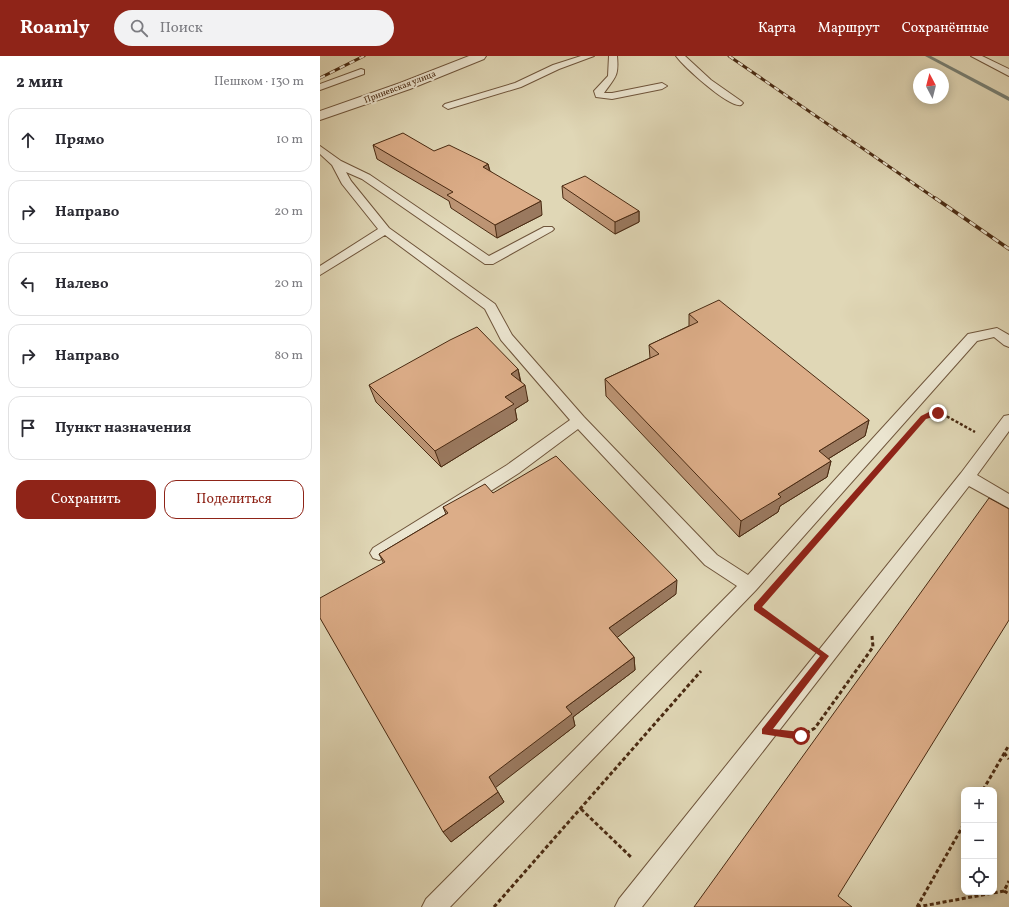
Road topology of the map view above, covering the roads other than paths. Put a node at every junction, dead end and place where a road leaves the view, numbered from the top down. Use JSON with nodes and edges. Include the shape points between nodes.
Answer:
{"nodes":[{"id":1,"x":480,"y":56,"type":"edge"},
{"id":2,"x":590,"y":56,"type":"edge"},
{"id":3,"x":613,"y":56,"type":"edge"},
{"id":4,"x":680,"y":56,"type":"edge"},
{"id":5,"x":975,"y":56,"type":"edge"},
{"id":6,"x":361,"y":72,"type":"dead end"},
{"id":7,"x":1009,"y":73,"type":"edge"},
{"id":8,"x":662,"y":86,"type":"dead end"},
{"id":9,"x":320,"y":87,"type":"edge"},
{"id":10,"x":738,"y":103,"type":"dead end"},
{"id":11,"x":448,"y":106,"type":"dead end"},
{"id":12,"x":320,"y":116,"type":"edge"},
{"id":13,"x":320,"y":149,"type":"edge"},
{"id":14,"x":337,"y":163,"type":"junction"},
{"id":15,"x":548,"y":229,"type":"dead end"},
{"id":16,"x":385,"y":230,"type":"junction"},
{"id":17,"x":320,"y":271,"type":"edge"},
{"id":18,"x":1009,"y":342,"type":"edge"},
{"id":19,"x":1009,"y":420,"type":"edge"},
{"id":20,"x":580,"y":421,"type":"junction"},
{"id":21,"x":966,"y":477,"type":"junction"},
{"id":22,"x":1009,"y":502,"type":"edge"},
{"id":23,"x":379,"y":553,"type":"edge"},
{"id":24,"x":750,"y":585,"type":"junction"},
{"id":25,"x":434,"y":907,"type":"edge"},
{"id":26,"x":627,"y":907,"type":"edge"}],
"edges":[{"from":1,"to":12,"type":"street","name":"Приневская улица"},
{"from":2,"to":11,"type":"lane","via":[[556,67],[518,85]]},
{"from":3,"to":8,"type":"lane","via":[[614,74],[611,81],[599,91],[599,95],[612,96]]},
{"from":4,"to":10,"type":"lane","via":[[708,82]]},
{"from":5,"to":7,"type":"lane"},
{"from":6,"to":9,"type":"lane"},
{"from":13,"to":14,"type":"lane"},
{"from":14,"to":15,"type":"lane","via":[[366,177],[489,261]]},
{"from":14,"to":16,"type":"lane","via":[[346,182]]},
{"from":16,"to":17,"type":"lane"},
{"from":16,"to":20,"type":"lane","via":[[490,307],[506,337]]},
{"from":18,"to":24,"type":"lane","via":[[997,332],[973,337]]},
{"from":19,"to":21,"type":"lane"},
{"from":20,"to":23,"type":"lane","via":[[513,469]]},
{"from":20,"to":24,"type":"lane","via":[[712,560]]},
{"from":21,"to":22,"type":"lane"},
{"from":21,"to":26,"type":"lane"},
{"from":24,"to":25,"type":"lane"}]}
